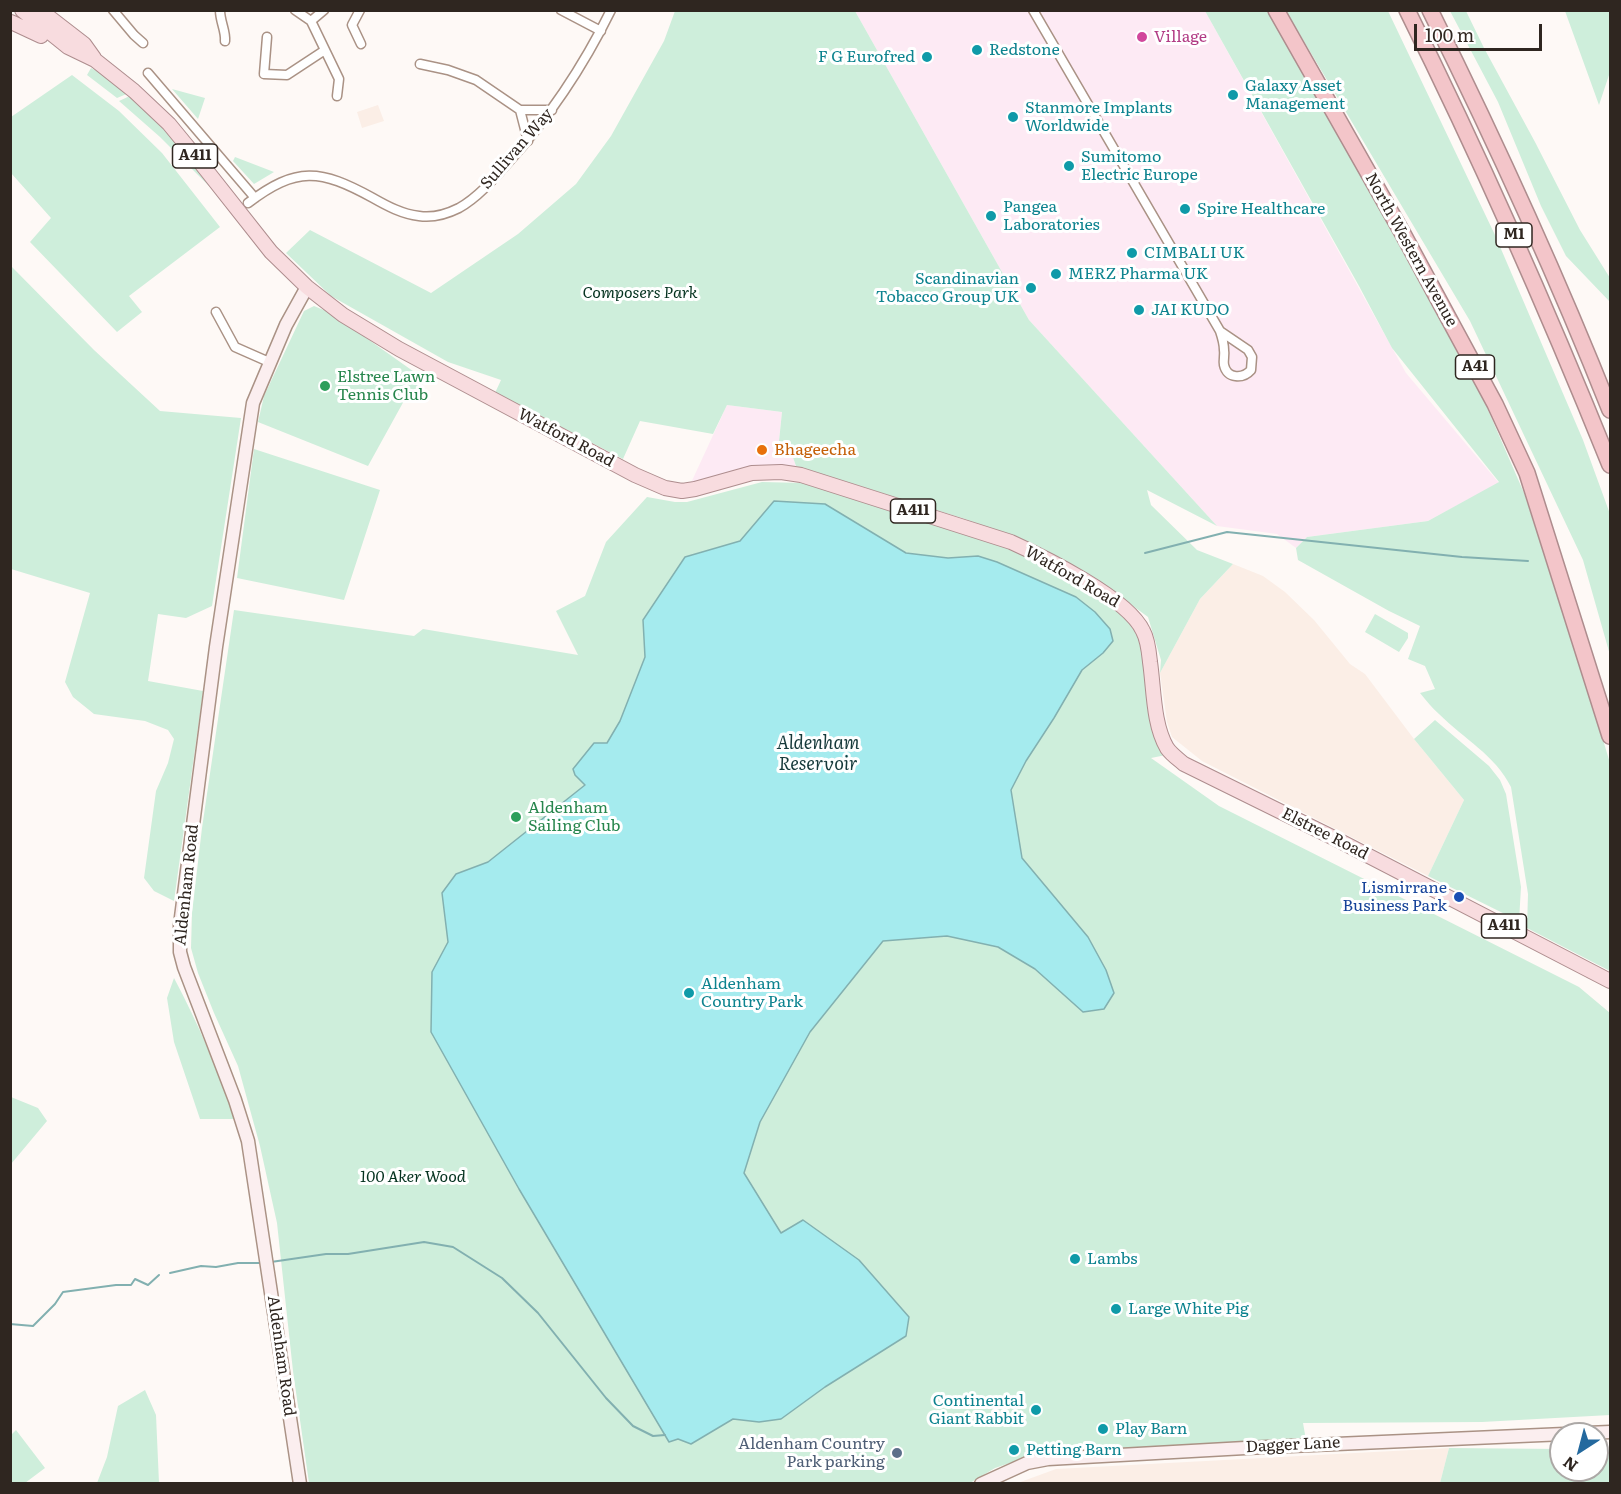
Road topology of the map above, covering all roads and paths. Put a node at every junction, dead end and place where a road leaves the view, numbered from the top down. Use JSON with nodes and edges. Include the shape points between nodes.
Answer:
{"nodes":[{"id":1,"x":40,"y":10,"type":"edge"},
{"id":2,"x":60,"y":10,"type":"edge"},
{"id":3,"x":113,"y":10,"type":"edge"},
{"id":4,"x":220,"y":10,"type":"edge"},
{"id":5,"x":295,"y":10,"type":"edge"},
{"id":6,"x":324,"y":10,"type":"edge"},
{"id":7,"x":360,"y":10,"type":"edge"},
{"id":8,"x":561,"y":10,"type":"edge"},
{"id":9,"x":611,"y":10,"type":"edge"},
{"id":10,"x":1033,"y":10,"type":"edge"},
{"id":11,"x":1276,"y":10,"type":"edge"},
{"id":12,"x":1407,"y":10,"type":"edge"},
{"id":13,"x":1430,"y":10,"type":"edge"},
{"id":14,"x":26,"y":12,"type":"edge"},
{"id":15,"x":311,"y":21,"type":"junction"},
{"id":16,"x":11,"y":22,"type":"edge"},
{"id":17,"x":64,"y":27,"type":"junction"},
{"id":18,"x":601,"y":31,"type":"junction"},
{"id":19,"x":267,"y":36,"type":"dead end"},
{"id":20,"x":225,"y":41,"type":"dead end"},
{"id":21,"x":143,"y":43,"type":"dead end"},
{"id":22,"x":361,"y":44,"type":"dead end"},
{"id":23,"x":68,"y":47,"type":"junction"},
{"id":24,"x":325,"y":50,"type":"junction"},
{"id":25,"x":95,"y":60,"type":"junction"},
{"id":26,"x":420,"y":64,"type":"dead end"},
{"id":27,"x":148,"y":73,"type":"dead end"},
{"id":28,"x":337,"y":96,"type":"dead end"},
{"id":29,"x":520,"y":110,"type":"junction"},
{"id":30,"x":552,"y":110,"type":"junction"},
{"id":31,"x":528,"y":141,"type":"junction"},
{"id":32,"x":307,"y":287,"type":"junction"},
{"id":33,"x":216,"y":312,"type":"dead end"},
{"id":34,"x":1220,"y":331,"type":"junction"},
{"id":35,"x":1244,"y":348,"type":"junction"},
{"id":36,"x":1224,"y":356,"type":"junction"},
{"id":37,"x":269,"y":362,"type":"junction"},
{"id":38,"x":1611,"y":410,"type":"edge"},
{"id":39,"x":1611,"y":465,"type":"edge"},
{"id":40,"x":1133,"y":615,"type":"joint"},
{"id":41,"x":1611,"y":736,"type":"edge"},
{"id":42,"x":1611,"y":981,"type":"edge"},
{"id":43,"x":1611,"y":1432,"type":"edge"},
{"id":44,"x":300,"y":1484,"type":"edge"},
{"id":45,"x":981,"y":1484,"type":"edge"}],
"edges":[{"from":1,"to":17,"type":"main road","name":"Watford Road"},
{"from":2,"to":17,"type":"main road"},
{"from":3,"to":21,"type":"street"},
{"from":4,"to":20,"type":"street"},
{"from":5,"to":15,"type":"street"},
{"from":6,"to":15,"type":"street"},
{"from":7,"to":22,"type":"street","via":[[352,26]]},
{"from":8,"to":18,"type":"street"},
{"from":9,"to":18,"type":"street","name":"Sullivan Way"},
{"from":10,"to":34,"type":"street"},
{"from":11,"to":41,"type":"highway","name":"North Western Avenue","number":"A41","via":[[1404,234],[1527,472]]},
{"from":12,"to":39,"type":"highway","number":"M1","via":[[1508,223]]},
{"from":13,"to":38,"type":"highway","number":"M1","via":[[1505,165]]},
{"from":14,"to":16,"type":"main road"},
{"from":14,"to":23,"type":"main road","name":"Watford Road"},
{"from":15,"to":24,"type":"street"},
{"from":16,"to":23,"type":"main road"},
{"from":17,"to":25,"type":"main road","name":"Watford Road"},
{"from":18,"to":30,"type":"street","name":"Sullivan Way"},
{"from":19,"to":24,"type":"street","via":[[264,74],[287,75]]},
{"from":23,"to":25,"type":"main road","name":"Watford Road"},
{"from":24,"to":28,"type":"street","via":[[339,79]]},
{"from":25,"to":32,"type":"main road","name":"Watford Road","number":"A411","via":[[169,124],[271,252]]},
{"from":26,"to":29,"type":"street","via":[[476,80]]},
{"from":27,"to":31,"type":"street","name":"Sullivan Way","via":[[251,200],[277,183],[295,177],[320,176],[344,182],[404,213],[436,215],[471,200]]},
{"from":29,"to":30,"type":"street"},
{"from":29,"to":31,"type":"street"},
{"from":30,"to":31,"type":"street","name":"Sullivan Way"},
{"from":32,"to":37,"type":"street","name":"Aldenham Road"},
{"from":32,"to":40,"type":"main road","name":"Watford Road","number":"A411","via":[[343,315],[399,349],[665,488],[688,491],[760,472],[801,475],[1011,542],[1120,603]]},
{"from":33,"to":37,"type":"street","via":[[235,347]]},
{"from":34,"to":35,"type":"street"},
{"from":34,"to":36,"type":"street"},
{"from":35,"to":36,"type":"street","via":[[1235,347]]},
{"from":35,"to":36,"type":"street","via":[[1253,360],[1251,370],[1244,376],[1229,374]]},
{"from":37,"to":44,"type":"street","name":"Aldenham Road","via":[[253,403],[216,647],[180,925],[180,952],[248,1141]]},
{"from":40,"to":42,"type":"main road","name":"Elstree Road","number":"A411","via":[[1144,631],[1148,648],[1159,729],[1168,748],[1184,764]]},
{"from":43,"to":45,"type":"street","name":"Dagger Lane","via":[[1048,1459],[1027,1463]]}]}
